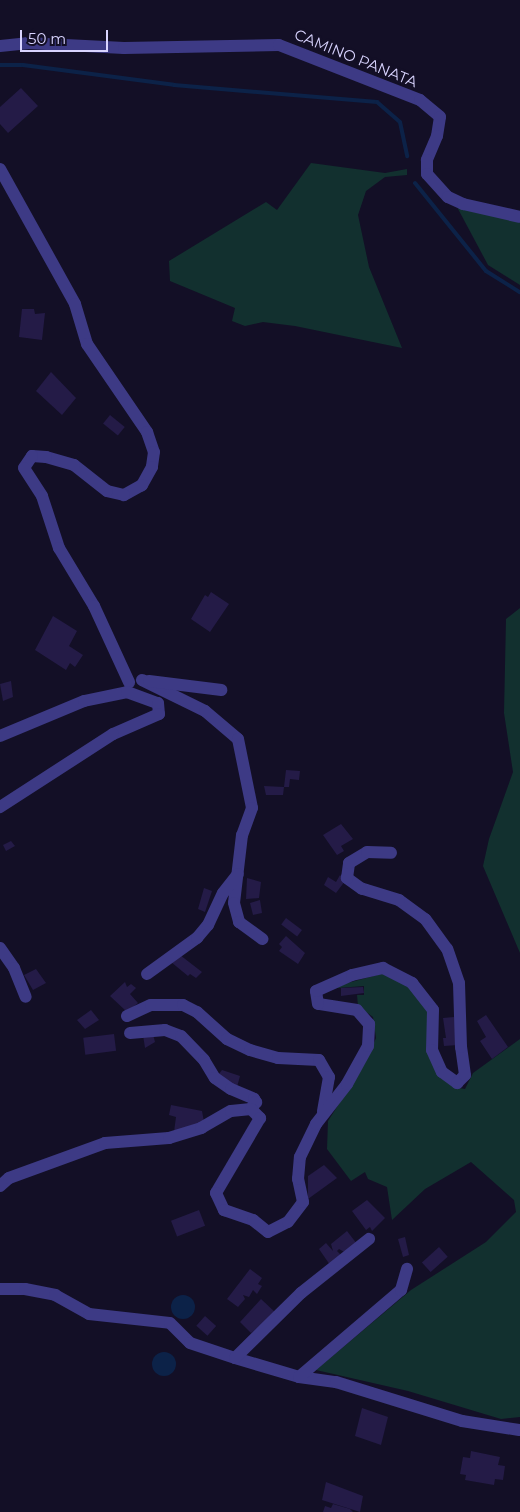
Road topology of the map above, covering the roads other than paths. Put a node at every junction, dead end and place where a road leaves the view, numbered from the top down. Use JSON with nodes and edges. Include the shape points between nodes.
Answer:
{"nodes":[{"id":1,"x":0,"y":46,"type":"edge"},
{"id":2,"x":0,"y":169,"type":"edge"},
{"id":3,"x":520,"y":217,"type":"edge"},
{"id":4,"x":131,"y":681,"type":"junction"},
{"id":5,"x":221,"y":690,"type":"dead end"},
{"id":6,"x":0,"y":736,"type":"edge"},
{"id":7,"x":0,"y":807,"type":"edge"},
{"id":8,"x":391,"y":853,"type":"dead end"},
{"id":9,"x":239,"y":872,"type":"junction"},
{"id":10,"x":262,"y":939,"type":"dead end"},
{"id":11,"x":0,"y":948,"type":"edge"},
{"id":12,"x":147,"y":974,"type":"dead end"},
{"id":13,"x":26,"y":998,"type":"dead end"},
{"id":14,"x":126,"y":1016,"type":"dead end"},
{"id":15,"x":130,"y":1033,"type":"dead end"},
{"id":16,"x":251,"y":1109,"type":"junction"},
{"id":17,"x":316,"y":1124,"type":"junction"},
{"id":18,"x":0,"y":1186,"type":"edge"},
{"id":19,"x":369,"y":1239,"type":"dead end"},
{"id":20,"x":407,"y":1269,"type":"dead end"},
{"id":21,"x":0,"y":1289,"type":"edge"},
{"id":22,"x":236,"y":1358,"type":"junction"},
{"id":23,"x":298,"y":1376,"type":"junction"},
{"id":24,"x":519,"y":1430,"type":"edge"}],
"edges":[{"from":1,"to":3,"type":"street","name":"CAMINO PANATA","via":[[27,43],[124,48],[279,45],[420,100],[440,117],[437,136],[427,160],[427,174],[448,197],[462,204]]},
{"from":2,"to":4,"type":"street","via":[[75,304],[86,344],[147,432],[154,452],[152,467],[142,486],[124,495],[107,491],[74,465],[46,456],[32,456],[24,468],[42,496],[59,548],[94,606],[115,656]]},
{"from":4,"to":5,"type":"street"},
{"from":4,"to":6,"type":"street"},
{"from":4,"to":7,"type":"street","via":[[158,703],[159,714],[113,734]]},
{"from":4,"to":9,"type":"street","via":[[205,711],[238,739],[252,808],[242,835]]},
{"from":8,"to":17,"type":"street","via":[[367,852],[349,863],[347,878],[362,889],[399,900],[425,919],[448,949],[459,983],[461,1047],[466,1075],[457,1083],[442,1072],[432,1050],[433,1010],[412,983],[384,968],[352,975],[316,991],[318,1004],[357,1010],[369,1024],[368,1046],[347,1084]]},
{"from":9,"to":10,"type":"street","via":[[234,903],[240,922]]},
{"from":9,"to":12,"type":"street","via":[[223,892],[208,925],[197,938]]},
{"from":11,"to":13,"type":"street","via":[[14,968]]},
{"from":14,"to":17,"type":"street","via":[[152,1005],[183,1006],[197,1012],[227,1039],[250,1050],[278,1058],[319,1060],[329,1077],[326,1100]]},
{"from":15,"to":16,"type":"street","via":[[165,1030],[181,1036],[204,1060],[215,1078],[254,1099],[256,1102]]},
{"from":16,"to":17,"type":"street","via":[[260,1118],[216,1193],[224,1210],[253,1220],[268,1232],[288,1222],[303,1202],[298,1179],[300,1157]]},
{"from":16,"to":18,"type":"street","via":[[231,1111],[201,1128],[169,1138],[106,1143],[9,1178]]},
{"from":19,"to":22,"type":"street","via":[[301,1293]]},
{"from":20,"to":23,"type":"street","via":[[401,1290]]},
{"from":21,"to":22,"type":"street","via":[[25,1289],[56,1295],[89,1314],[170,1323],[190,1343]]},
{"from":22,"to":23,"type":"street"},
{"from":23,"to":24,"type":"street","via":[[336,1382],[462,1420]]}]}
